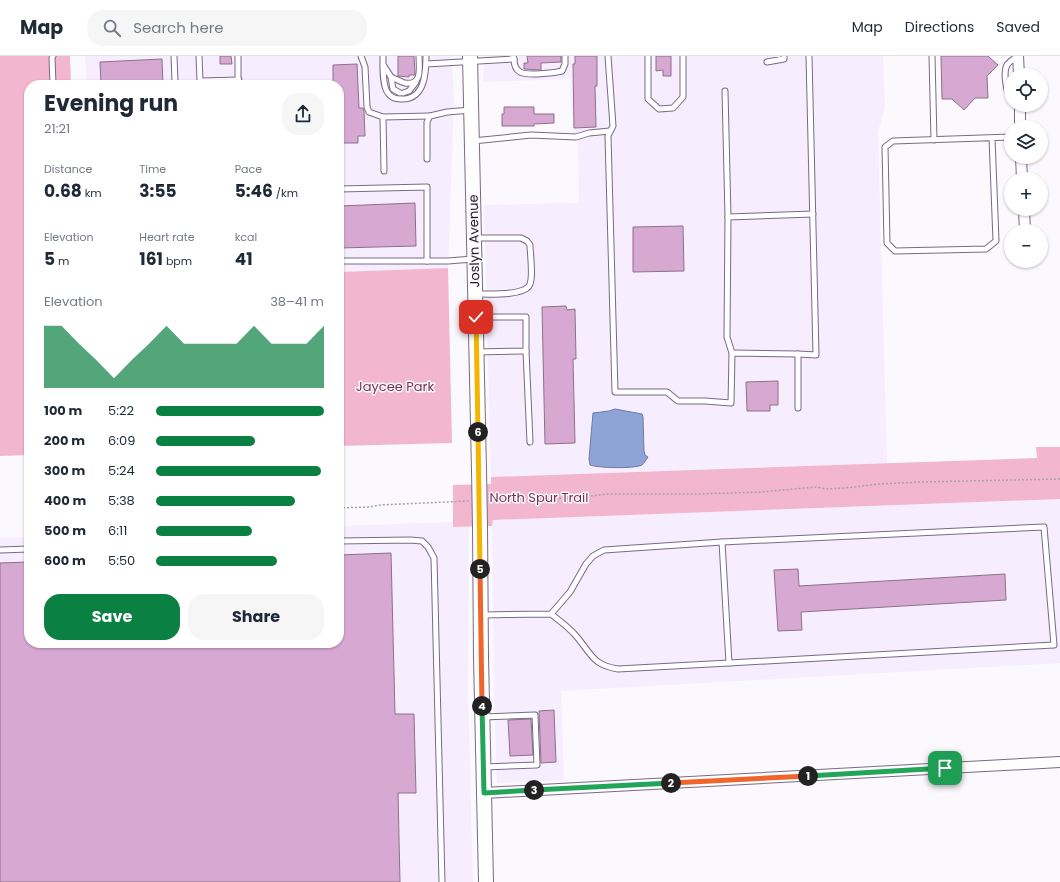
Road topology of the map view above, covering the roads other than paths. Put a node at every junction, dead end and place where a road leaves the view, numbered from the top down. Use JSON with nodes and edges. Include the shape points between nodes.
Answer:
{"nodes":[{"id":1,"x":174,"y":56,"type":"edge"},
{"id":2,"x":200,"y":56,"type":"edge"},
{"id":3,"x":238,"y":56,"type":"edge"},
{"id":4,"x":361,"y":56,"type":"edge"},
{"id":5,"x":383,"y":56,"type":"edge"},
{"id":6,"x":419,"y":56,"type":"edge"},
{"id":7,"x":426,"y":56,"type":"edge"},
{"id":8,"x":565,"y":56,"type":"edge"},
{"id":9,"x":608,"y":56,"type":"edge"},
{"id":10,"x":648,"y":56,"type":"edge"},
{"id":11,"x":683,"y":56,"type":"edge"},
{"id":12,"x":784,"y":56,"type":"edge"},
{"id":13,"x":809,"y":56,"type":"edge"},
{"id":14,"x":932,"y":56,"type":"edge"},
{"id":15,"x":1017,"y":56,"type":"edge"},
{"id":16,"x":52,"y":57,"type":"edge"},
{"id":17,"x":514,"y":57,"type":"edge"},
{"id":18,"x":470,"y":59,"type":"edge"},
{"id":19,"x":767,"y":62,"type":"dead end"},
{"id":20,"x":426,"y":64,"type":"junction"},
{"id":21,"x":383,"y":65,"type":"junction"},
{"id":22,"x":1006,"y":68,"type":"edge"},
{"id":23,"x":1018,"y":68,"type":"edge"},
{"id":24,"x":391,"y":77,"type":"junction"},
{"id":25,"x":53,"y":80,"type":"edge"},
{"id":26,"x":175,"y":80,"type":"edge"},
{"id":27,"x":201,"y":80,"type":"edge"},
{"id":28,"x":239,"y":80,"type":"edge"},
{"id":29,"x":416,"y":82,"type":"junction"},
{"id":30,"x":725,"y":91,"type":"dead end"},
{"id":31,"x":471,"y":110,"type":"junction"},
{"id":32,"x":430,"y":116,"type":"junction"},
{"id":33,"x":383,"y":117,"type":"junction"},
{"id":34,"x":610,"y":132,"type":"junction"},
{"id":35,"x":1004,"y":137,"type":"edge"},
{"id":36,"x":992,"y":138,"type":"junction"},
{"id":37,"x":934,"y":140,"type":"junction"},
{"id":38,"x":472,"y":141,"type":"junction"},
{"id":39,"x":427,"y":159,"type":"dead end"},
{"id":40,"x":384,"y":171,"type":"dead end"},
{"id":41,"x":344,"y":189,"type":"edge"},
{"id":42,"x":813,"y":214,"type":"junction"},
{"id":43,"x":728,"y":217,"type":"junction"},
{"id":44,"x":474,"y":238,"type":"junction"},
{"id":45,"x":474,"y":259,"type":"junction"},
{"id":46,"x":344,"y":261,"type":"edge"},
{"id":47,"x":427,"y":261,"type":"junction"},
{"id":48,"x":475,"y":294,"type":"junction"},
{"id":49,"x":476,"y":317,"type":"junction"},
{"id":50,"x":526,"y":350,"type":"junction"},
{"id":51,"x":476,"y":352,"type":"junction"},
{"id":52,"x":732,"y":352,"type":"junction"},
{"id":53,"x":798,"y":354,"type":"junction"},
{"id":54,"x":798,"y":408,"type":"dead end"},
{"id":55,"x":530,"y":442,"type":"dead end"},
{"id":56,"x":344,"y":542,"type":"edge"},
{"id":57,"x":722,"y":542,"type":"junction"},
{"id":58,"x":24,"y":548,"type":"edge"},
{"id":59,"x":0,"y":550,"type":"edge"},
{"id":60,"x":551,"y":614,"type":"junction"},
{"id":61,"x":481,"y":615,"type":"junction"},
{"id":62,"x":729,"y":663,"type":"junction"},
{"id":63,"x":482,"y":717,"type":"junction"},
{"id":64,"x":1060,"y":762,"type":"edge"},
{"id":65,"x":483,"y":767,"type":"junction"},
{"id":66,"x":484,"y":793,"type":"junction"},
{"id":67,"x":442,"y":882,"type":"edge"},
{"id":68,"x":486,"y":882,"type":"edge"}],
"edges":[{"from":1,"to":26,"type":"lane"},
{"from":2,"to":27,"type":"lane"},
{"from":3,"to":28,"type":"lane"},
{"from":4,"to":33,"type":"lane","via":[[365,67],[367,107],[369,112]]},
{"from":5,"to":21,"type":"lane"},
{"from":6,"to":29,"type":"lane","via":[[420,76]]},
{"from":7,"to":20,"type":"lane"},
{"from":8,"to":17,"type":"lane","via":[[562,72],[525,74],[515,67]]},
{"from":9,"to":34,"type":"lane","via":[[613,126]]},
{"from":10,"to":11,"type":"lane","via":[[648,99],[659,109],[673,108],[683,97]]},
{"from":12,"to":19,"type":"lane","via":[[781,61]]},
{"from":13,"to":42,"type":"lane"},
{"from":14,"to":37,"type":"lane"},
{"from":15,"to":22,"type":"lane"},
{"from":15,"to":23,"type":"street"},
{"from":16,"to":25,"type":"lane"},
{"from":17,"to":18,"type":"lane"},
{"from":18,"to":20,"type":"lane"},
{"from":18,"to":31,"type":"main road","name":"Joslyn Avenue"},
{"from":20,"to":21,"type":"lane","via":[[421,90],[416,95],[402,100],[387,92]]},
{"from":21,"to":24,"type":"lane"},
{"from":24,"to":29,"type":"lane","via":[[404,83]]},
{"from":24,"to":29,"type":"lane","via":[[393,89],[402,93],[409,91]]},
{"from":30,"to":43,"type":"lane"},
{"from":31,"to":32,"type":"lane"},
{"from":31,"to":38,"type":"main road","name":"Joslyn Avenue"},
{"from":32,"to":33,"type":"lane"},
{"from":32,"to":39,"type":"lane","via":[[427,122]]},
{"from":33,"to":40,"type":"lane"},
{"from":34,"to":38,"type":"lane","via":[[589,133],[576,137],[531,135]]},
{"from":34,"to":52,"type":"lane","via":[[608,136],[615,392],[667,392],[678,401],[731,403]]},
{"from":35,"to":36,"type":"lane"},
{"from":36,"to":37,"type":"lane"},
{"from":36,"to":37,"type":"lane","via":[[996,241],[986,249],[895,251],[887,242],[885,148],[893,141]]},
{"from":38,"to":44,"type":"main road","name":"Joslyn Avenue"},
{"from":41,"to":47,"type":"lane","via":[[427,187]]},
{"from":42,"to":43,"type":"lane"},
{"from":42,"to":53,"type":"lane","via":[[816,355]]},
{"from":43,"to":52,"type":"lane","via":[[727,337]]},
{"from":44,"to":45,"type":"main road","name":"Joslyn Avenue"},
{"from":44,"to":48,"type":"lane","via":[[522,238],[527,241],[530,245],[531,278],[529,286],[522,291]]},
{"from":45,"to":47,"type":"lane"},
{"from":45,"to":48,"type":"main road","name":"Joslyn Avenue"},
{"from":46,"to":47,"type":"lane"},
{"from":48,"to":49,"type":"main road","name":"Joslyn Avenue"},
{"from":49,"to":50,"type":"lane","via":[[526,317]]},
{"from":49,"to":51,"type":"main road","name":"Joslyn Avenue"},
{"from":50,"to":51,"type":"lane"},
{"from":50,"to":55,"type":"lane"},
{"from":51,"to":61,"type":"main road","name":"Joslyn Avenue","bridge":true},
{"from":52,"to":53,"type":"lane"},
{"from":53,"to":54,"type":"lane"},
{"from":56,"to":67,"type":"lane","via":[[422,541],[434,558]]},
{"from":57,"to":60,"type":"lane","via":[[604,550],[593,556],[586,564],[570,592]]},
{"from":57,"to":62,"type":"lane"},
{"from":57,"to":62,"type":"lane","via":[[1044,527],[1054,645]]},
{"from":58,"to":59,"type":"lane"},
{"from":60,"to":61,"type":"lane"},
{"from":60,"to":62,"type":"lane","via":[[562,622],[590,655],[609,668]]},
{"from":61,"to":63,"type":"main road","name":"Joslyn Avenue"},
{"from":63,"to":65,"type":"main road","name":"Joslyn Avenue"},
{"from":63,"to":65,"type":"lane","via":[[535,715],[537,765]]},
{"from":64,"to":66,"type":"street"},
{"from":65,"to":66,"type":"main road","name":"Joslyn Avenue"},
{"from":66,"to":68,"type":"main road","name":"Joslyn Avenue"}]}
